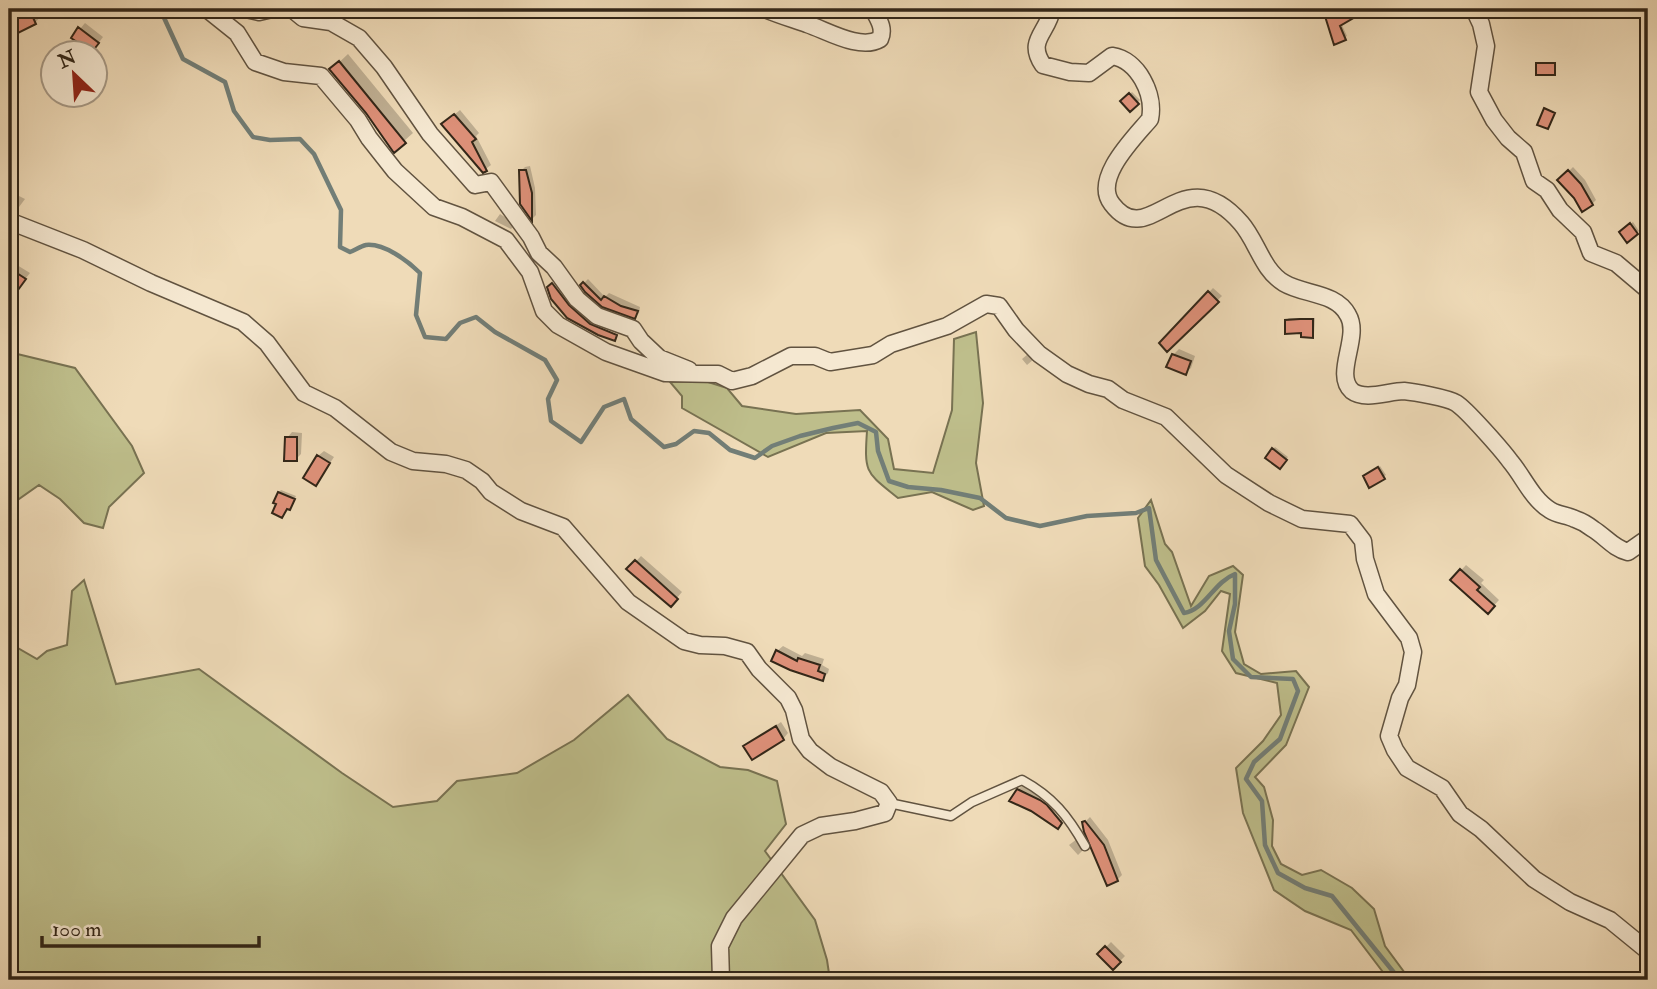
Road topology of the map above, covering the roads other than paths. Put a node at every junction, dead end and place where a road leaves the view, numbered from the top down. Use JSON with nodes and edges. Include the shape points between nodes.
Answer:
{"nodes":[{"id":1,"x":207,"y":9,"type":"edge"},
{"id":2,"x":246,"y":9,"type":"edge"},
{"id":3,"x":272,"y":9,"type":"edge"},
{"id":4,"x":292,"y":9,"type":"edge"},
{"id":5,"x":765,"y":9,"type":"edge"},
{"id":6,"x":873,"y":9,"type":"edge"},
{"id":7,"x":1052,"y":9,"type":"edge"},
{"id":8,"x":1474,"y":9,"type":"edge"},
{"id":9,"x":9,"y":221,"type":"edge"},
{"id":10,"x":1648,"y":290,"type":"edge"},
{"id":11,"x":693,"y":372,"type":"junction"},
{"id":12,"x":1648,"y":538,"type":"edge"},
{"id":13,"x":889,"y":803,"type":"junction"},
{"id":14,"x":1085,"y":846,"type":"dead end"},
{"id":15,"x":1648,"y":951,"type":"edge"},
{"id":16,"x":721,"y":980,"type":"edge"}],
"edges":[{"from":1,"to":11,"type":"street","via":[[237,33],[255,62],[284,72],[321,76],[395,171],[433,207],[506,240],[530,272],[544,311],[558,325],[606,352],[665,373]]},
{"from":2,"to":3,"type":"street"},
{"from":4,"to":11,"type":"street","via":[[303,18],[331,22],[359,38],[465,176],[475,185],[491,182],[498,190],[539,253],[577,299],[597,316],[633,329],[659,358]]},
{"from":5,"to":6,"type":"street","via":[[836,37],[870,43],[880,40],[882,34]]},
{"from":7,"to":12,"type":"street","via":[[1036,41],[1044,65],[1089,73],[1112,56],[1121,57],[1138,70],[1148,94],[1150,119],[1113,166],[1107,182],[1114,207],[1137,220],[1178,200],[1214,200],[1242,223],[1275,276],[1335,301],[1348,313],[1353,330],[1345,374],[1351,390],[1368,395],[1405,391],[1455,402],[1550,510],[1575,519],[1628,552]]},
{"from":8,"to":10,"type":"street","via":[[1486,46],[1479,92],[1493,120],[1524,152],[1534,181],[1583,232],[1591,253],[1616,263]]},
{"from":9,"to":13,"type":"street","via":[[243,322],[267,343],[304,393],[335,408],[391,452],[413,461],[466,470],[521,511],[562,527],[628,602],[684,640],[747,652],[788,698],[801,739],[810,751],[881,792]]},
{"from":11,"to":15,"type":"street","via":[[718,374],[732,381],[791,356],[816,356],[830,362],[873,355],[891,344],[953,323],[986,304],[999,306],[1038,354],[1067,374],[1166,417],[1226,475],[1253,493],[1302,519],[1350,524],[1363,541],[1376,594],[1409,638],[1413,652],[1389,736],[1407,768],[1442,788],[1460,814],[1534,879],[1610,920]]},
{"from":13,"to":14,"type":"lane","via":[[951,816],[1022,780],[1060,809]]},
{"from":13,"to":16,"type":"street","via":[[885,813],[821,826],[802,835],[734,918],[720,946]]}]}
